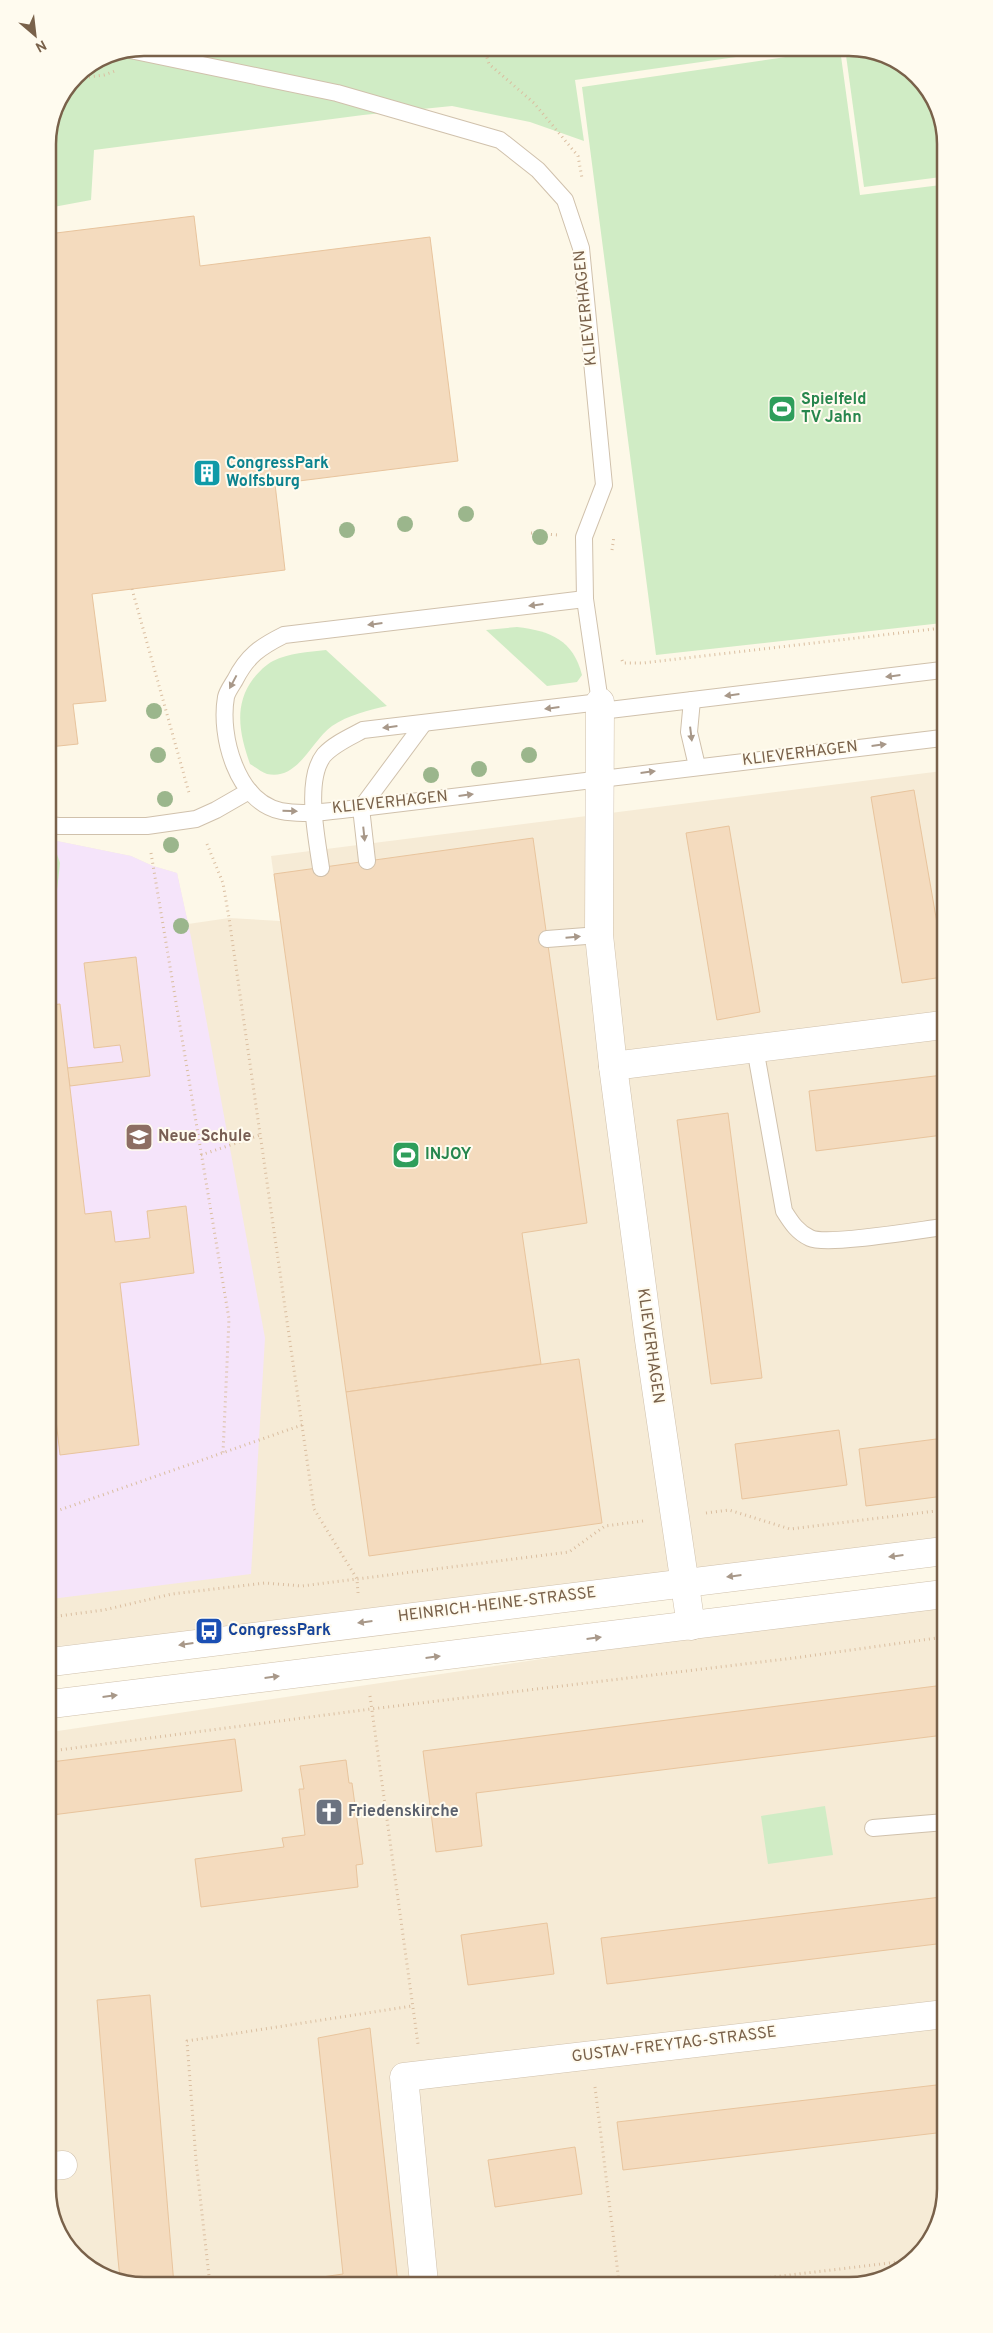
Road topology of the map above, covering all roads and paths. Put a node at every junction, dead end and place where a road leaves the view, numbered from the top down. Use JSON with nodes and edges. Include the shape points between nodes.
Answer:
{"nodes":[{"id":1,"x":183,"y":56,"type":"edge"},
{"id":2,"x":486,"y":56,"type":"edge"},
{"id":3,"x":565,"y":200,"type":"junction"},
{"id":4,"x":616,"y":530,"type":"dead end"},
{"id":5,"x":611,"y":558,"type":"dead end"},
{"id":6,"x":132,"y":589,"type":"dead end"},
{"id":7,"x":584,"y":599,"type":"junction"},
{"id":8,"x":937,"y":629,"type":"edge"},
{"id":9,"x":621,"y":654,"type":"dead end"},
{"id":10,"x":937,"y":671,"type":"edge"},
{"id":11,"x":692,"y":700,"type":"junction"},
{"id":12,"x":600,"y":707,"type":"junction"},
{"id":13,"x":424,"y":723,"type":"junction"},
{"id":14,"x":937,"y":739,"type":"edge"},
{"id":15,"x":697,"y":766,"type":"junction"},
{"id":16,"x":599,"y":778,"type":"junction"},
{"id":17,"x":249,"y":791,"type":"junction"},
{"id":18,"x":361,"y":808,"type":"junction"},
{"id":19,"x":313,"y":812,"type":"junction"},
{"id":20,"x":196,"y":819,"type":"junction"},
{"id":21,"x":56,"y":826,"type":"edge"},
{"id":22,"x":147,"y":826,"type":"junction"},
{"id":23,"x":367,"y":861,"type":"dead end"},
{"id":24,"x":321,"y":868,"type":"dead end"},
{"id":25,"x":599,"y":935,"type":"junction"},
{"id":26,"x":547,"y":940,"type":"dead end"},
{"id":27,"x":937,"y":1026,"type":"edge"},
{"id":28,"x":755,"y":1048,"type":"junction"},
{"id":29,"x":613,"y":1066,"type":"junction"},
{"id":30,"x":260,"y":1135,"type":"junction"},
{"id":31,"x":201,"y":1155,"type":"junction"},
{"id":32,"x":937,"y":1228,"type":"edge"},
{"id":33,"x":302,"y":1425,"type":"junction"},
{"id":34,"x":223,"y":1453,"type":"junction"},
{"id":35,"x":56,"y":1511,"type":"edge"},
{"id":36,"x":937,"y":1511,"type":"edge"},
{"id":37,"x":675,"y":1517,"type":"junction"},
{"id":38,"x":937,"y":1551,"type":"edge"},
{"id":39,"x":357,"y":1579,"type":"junction"},
{"id":40,"x":684,"y":1583,"type":"junction"},
{"id":41,"x":937,"y":1595,"type":"edge"},
{"id":42,"x":56,"y":1616,"type":"edge"},
{"id":43,"x":361,"y":1622,"type":"junction"},
{"id":44,"x":691,"y":1626,"type":"junction"},
{"id":45,"x":937,"y":1638,"type":"edge"},
{"id":46,"x":56,"y":1661,"type":"edge"},
{"id":47,"x":366,"y":1666,"type":"junction"},
{"id":48,"x":56,"y":1703,"type":"edge"},
{"id":49,"x":371,"y":1709,"type":"junction"},
{"id":50,"x":56,"y":1750,"type":"edge"},
{"id":51,"x":937,"y":1823,"type":"edge"},
{"id":52,"x":873,"y":1828,"type":"dead end"},
{"id":53,"x":412,"y":2006,"type":"junction"},
{"id":54,"x":937,"y":2015,"type":"edge"},
{"id":55,"x":591,"y":2055,"type":"junction"},
{"id":56,"x":404,"y":2077,"type":"junction"},
{"id":57,"x":898,"y":2262,"type":"edge"},
{"id":58,"x":209,"y":2277,"type":"edge"},
{"id":59,"x":423,"y":2277,"type":"edge"},
{"id":60,"x":618,"y":2277,"type":"edge"},
{"id":61,"x":773,"y":2277,"type":"edge"}],
"edges":[{"from":1,"to":3,"type":"lane","name":"KLIEVERHAGEN","via":[[337,93],[500,140],[538,170]]},
{"from":2,"to":3,"type":"path","via":[[488,64],[534,103],[578,156],[583,183]]},
{"from":3,"to":7,"type":"lane","name":"KLIEVERHAGEN","via":[[581,248],[604,485],[584,537]]},
{"from":4,"to":5,"type":"path"},
{"from":6,"to":20,"type":"path"},
{"from":7,"to":12,"type":"lane","name":"KLIEVERHAGEN"},
{"from":7,"to":17,"type":"lane","one_way":true,"via":[[284,635],[259,648],[242,666],[226,696],[226,734],[232,760]]},
{"from":8,"to":9,"type":"path","via":[[643,663],[623,663]]},
{"from":10,"to":11,"type":"lane","name":"KLIEVERHAGEN","one_way":true},
{"from":11,"to":12,"type":"lane","name":"KLIEVERHAGEN"},
{"from":11,"to":15,"type":"lane","one_way":true,"via":[[689,732]]},
{"from":12,"to":13,"type":"lane","name":"KLIEVERHAGEN","one_way":true},
{"from":12,"to":16,"type":"street","name":"KLIEVERHAGEN"},
{"from":13,"to":18,"type":"lane"},
{"from":13,"to":19,"type":"lane","name":"KLIEVERHAGEN","one_way":true,"via":[[363,730],[342,741],[324,756],[315,779]]},
{"from":15,"to":14,"type":"lane","name":"KLIEVERHAGEN","one_way":true},
{"from":16,"to":15,"type":"lane","name":"KLIEVERHAGEN","one_way":true},
{"from":18,"to":16,"type":"lane","name":"KLIEVERHAGEN","one_way":true},
{"from":16,"to":25,"type":"street","name":"KLIEVERHAGEN"},
{"from":17,"to":19,"type":"lane","one_way":true,"via":[[280,811]]},
{"from":17,"to":20,"type":"lane"},
{"from":18,"to":19,"type":"lane","name":"KLIEVERHAGEN"},
{"from":18,"to":23,"type":"lane","one_way":true},
{"from":19,"to":24,"type":"lane"},
{"from":20,"to":22,"type":"lane"},
{"from":20,"to":30,"type":"path","via":[[223,883]]},
{"from":21,"to":22,"type":"lane"},
{"from":22,"to":31,"type":"path"},
{"from":26,"to":25,"type":"lane","one_way":true},
{"from":25,"to":29,"type":"street","name":"KLIEVERHAGEN"},
{"from":27,"to":28,"type":"street"},
{"from":28,"to":29,"type":"street"},
{"from":28,"to":32,"type":"lane","via":[[784,1211],[796,1229],[812,1239],[839,1240]]},
{"from":29,"to":37,"type":"street","name":"KLIEVERHAGEN"},
{"from":30,"to":31,"type":"path"},
{"from":30,"to":33,"type":"path"},
{"from":31,"to":34,"type":"path","via":[[229,1319]]},
{"from":33,"to":34,"type":"path"},
{"from":33,"to":39,"type":"path","via":[[314,1509]]},
{"from":34,"to":35,"type":"path"},
{"from":36,"to":37,"type":"path","via":[[790,1529],[729,1510]]},
{"from":37,"to":39,"type":"path","via":[[605,1526],[569,1552]]},
{"from":37,"to":40,"type":"street","name":"KLIEVERHAGEN"},
{"from":38,"to":40,"type":"street","name":"HEINRICH-HEINE-STRASSE","one_way":true},
{"from":39,"to":42,"type":"path","via":[[302,1586],[265,1583],[172,1594],[104,1610]]},
{"from":39,"to":43,"type":"path"},
{"from":40,"to":43,"type":"street","name":"HEINRICH-HEINE-STRASSE","one_way":true},
{"from":40,"to":44,"type":"street","name":"KLIEVERHAGEN"},
{"from":41,"to":44,"type":"street"},
{"from":43,"to":46,"type":"street","name":"HEINRICH-HEINE-STRASSE","one_way":true},
{"from":47,"to":44,"type":"street","one_way":true},
{"from":45,"to":49,"type":"path","via":[[784,1660]]},
{"from":48,"to":47,"type":"street","one_way":true},
{"from":47,"to":49,"type":"path"},
{"from":49,"to":50,"type":"path"},
{"from":49,"to":53,"type":"path"},
{"from":51,"to":52,"type":"lane"},
{"from":53,"to":56,"type":"path","via":[[419,2053]]},
{"from":53,"to":58,"type":"path","via":[[187,2041]]},
{"from":54,"to":55,"type":"street","name":"GUSTAV-FREYTAG-STRASSE"},
{"from":55,"to":56,"type":"street","name":"GUSTAV-FREYTAG-STRASSE"},
{"from":55,"to":60,"type":"path"},
{"from":56,"to":59,"type":"street"},
{"from":57,"to":61,"type":"path"}]}
